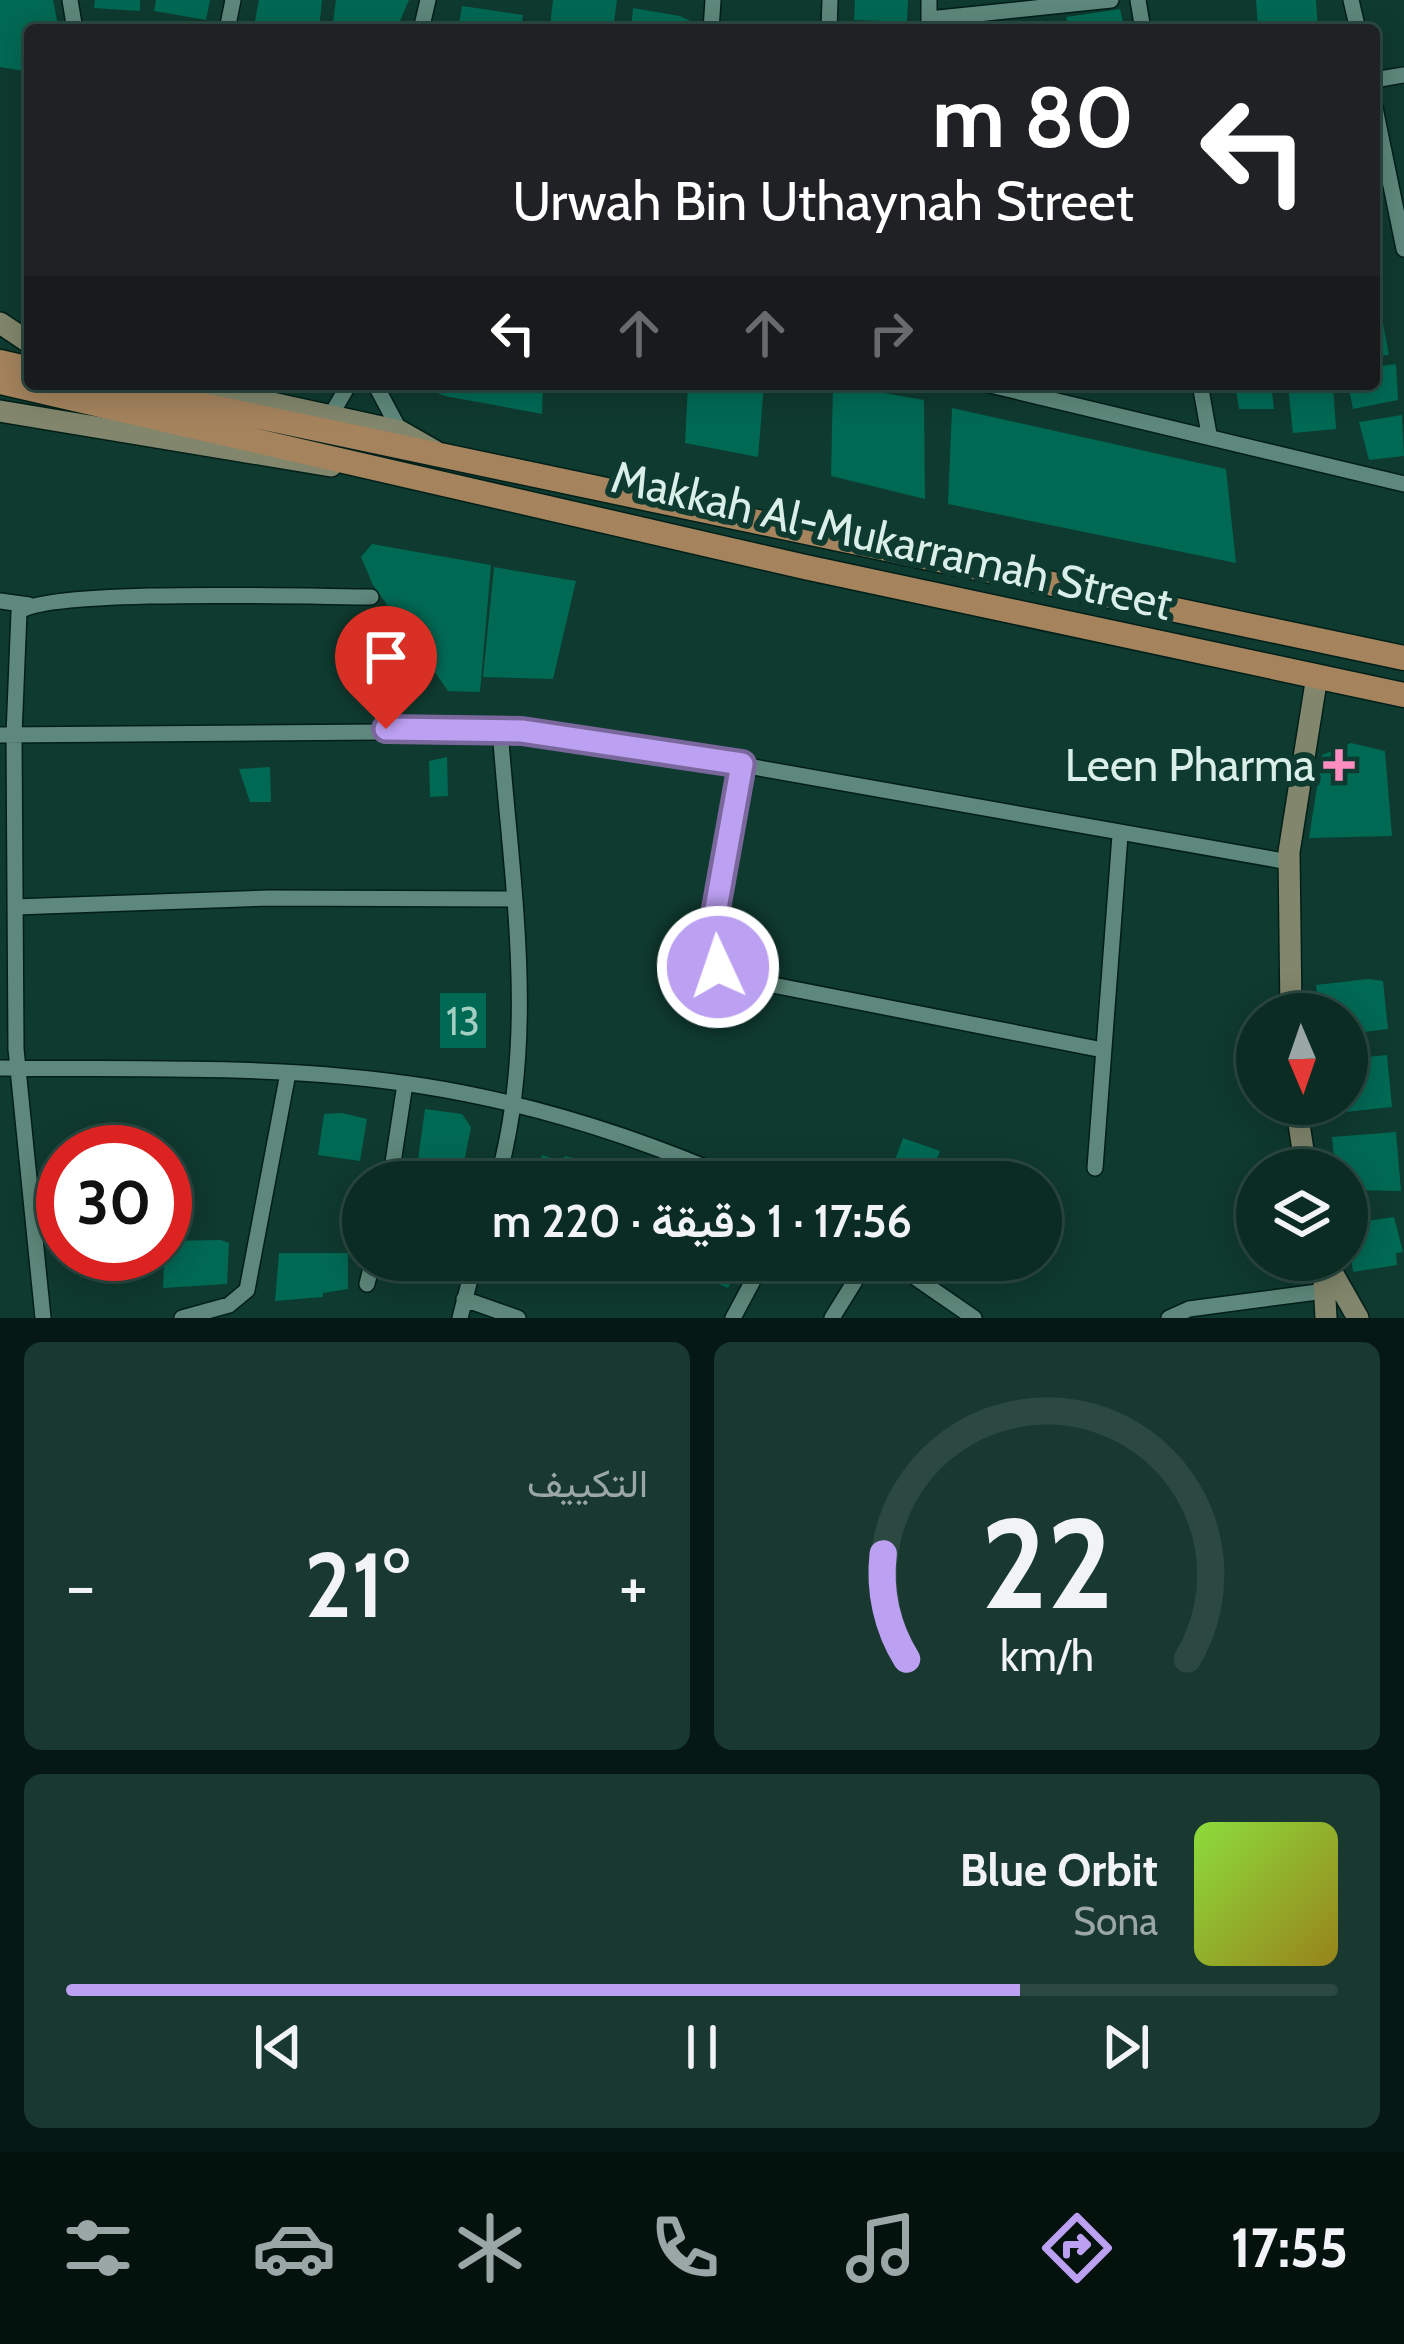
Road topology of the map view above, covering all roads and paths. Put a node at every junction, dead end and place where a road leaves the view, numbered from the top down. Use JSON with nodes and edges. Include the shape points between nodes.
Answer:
{"nodes":[{"id":1,"x":929,"y":0,"type":"edge"},
{"id":2,"x":1111,"y":0,"type":"edge"},
{"id":3,"x":929,"y":24,"type":"edge"},
{"id":4,"x":1380,"y":130,"type":"edge"},
{"id":5,"x":1402,"y":229,"type":"edge"},
{"id":6,"x":1404,"y":249,"type":"edge"},
{"id":7,"x":0,"y":322,"type":"edge"},
{"id":8,"x":24,"y":340,"type":"edge"},
{"id":9,"x":37,"y":390,"type":"edge"},
{"id":10,"x":133,"y":390,"type":"edge"},
{"id":11,"x":213,"y":390,"type":"edge"},
{"id":12,"x":346,"y":390,"type":"edge"},
{"id":13,"x":378,"y":390,"type":"edge"},
{"id":14,"x":1013,"y":390,"type":"edge"},
{"id":15,"x":1202,"y":390,"type":"edge"},
{"id":16,"x":0,"y":411,"type":"edge"},
{"id":17,"x":331,"y":415,"type":"junction"},
{"id":18,"x":400,"y":431,"type":"junction"},
{"id":19,"x":1209,"y":434,"type":"junction"},
{"id":20,"x":436,"y":451,"type":"junction"},
{"id":21,"x":363,"y":466,"type":"junction"},
{"id":22,"x":1404,"y":484,"type":"edge"},
{"id":23,"x":371,"y":596,"type":"dead end"},
{"id":24,"x":0,"y":601,"type":"edge"},
{"id":25,"x":29,"y":604,"type":"junction"},
{"id":26,"x":1404,"y":658,"type":"edge"},
{"id":27,"x":1317,"y":676,"type":"junction"},
{"id":28,"x":1404,"y":695,"type":"edge"},
{"id":29,"x":500,"y":730,"type":"junction"},
{"id":30,"x":7,"y":735,"type":"edge"},
{"id":31,"x":742,"y":764,"type":"junction"},
{"id":32,"x":1120,"y":836,"type":"junction"},
{"id":33,"x":1289,"y":862,"type":"junction"},
{"id":34,"x":514,"y":899,"type":"junction"},
{"id":35,"x":15,"y":907,"type":"junction"},
{"id":36,"x":1291,"y":993,"type":"edge"},
{"id":37,"x":1103,"y":1050,"type":"junction"},
{"id":38,"x":9,"y":1068,"type":"edge"},
{"id":39,"x":288,"y":1073,"type":"junction"},
{"id":40,"x":405,"y":1084,"type":"junction"},
{"id":41,"x":517,"y":1107,"type":"junction"},
{"id":42,"x":393,"y":1161,"type":"edge"},
{"id":43,"x":503,"y":1161,"type":"edge"},
{"id":44,"x":690,"y":1161,"type":"edge"},
{"id":45,"x":1094,"y":1168,"type":"dead end"},
{"id":46,"x":369,"y":1281,"type":"edge"},
{"id":47,"x":469,"y":1281,"type":"edge"},
{"id":48,"x":753,"y":1281,"type":"edge"},
{"id":49,"x":855,"y":1281,"type":"edge"},
{"id":50,"x":920,"y":1281,"type":"edge"},
{"id":51,"x":1325,"y":1281,"type":"edge"},
{"id":52,"x":1336,"y":1281,"type":"edge"},
{"id":53,"x":368,"y":1284,"type":"dead end"},
{"id":54,"x":1325,"y":1291,"type":"junction"},
{"id":55,"x":464,"y":1299,"type":"junction"},
{"id":56,"x":43,"y":1318,"type":"edge"},
{"id":57,"x":182,"y":1318,"type":"edge"},
{"id":58,"x":460,"y":1318,"type":"edge"},
{"id":59,"x":518,"y":1318,"type":"edge"},
{"id":60,"x":733,"y":1318,"type":"edge"},
{"id":61,"x":832,"y":1318,"type":"edge"},
{"id":62,"x":974,"y":1318,"type":"edge"},
{"id":63,"x":1168,"y":1318,"type":"edge"},
{"id":64,"x":1327,"y":1318,"type":"edge"},
{"id":65,"x":1358,"y":1318,"type":"edge"}],
"edges":[{"from":1,"to":3,"type":"street"},
{"from":2,"to":3,"type":"street"},
{"from":4,"to":5,"type":"street"},
{"from":5,"to":6,"type":"street"},
{"from":7,"to":8,"type":"street"},
{"from":9,"to":21,"type":"main road","name":"Makkah Al-Mukarramah Street"},
{"from":10,"to":20,"type":"main road","name":"Makkah Al-Mukarramah Street"},
{"from":11,"to":17,"type":"street","name":"Makkah Al-Mukarramah Street"},
{"from":12,"to":17,"type":"street"},
{"from":13,"to":18,"type":"street"},
{"from":14,"to":19,"type":"street"},
{"from":15,"to":19,"type":"street"},
{"from":16,"to":21,"type":"street","name":"Makkah Al-Mukarramah Street","via":[[303,464]]},
{"from":17,"to":18,"type":"street","name":"Makkah Al-Mukarramah Street"},
{"from":18,"to":20,"type":"street","name":"Makkah Al-Mukarramah Street"},
{"from":19,"to":22,"type":"street"},
{"from":20,"to":26,"type":"main road","name":"Makkah Al-Mukarramah Street"},
{"from":21,"to":27,"type":"main road","name":"Makkah Al-Mukarramah Street"},
{"from":23,"to":25,"type":"street"},
{"from":24,"to":25,"type":"street"},
{"from":25,"to":30,"type":"street","via":[[17,617]]},
{"from":27,"to":28,"type":"main road","name":"Makkah Al-Mukarramah Street"},
{"from":27,"to":33,"type":"street"},
{"from":29,"to":30,"type":"street"},
{"from":29,"to":31,"type":"street"},
{"from":29,"to":34,"type":"street"},
{"from":30,"to":35,"type":"street"},
{"from":31,"to":32,"type":"street"},
{"from":31,"to":37,"type":"street","via":[[710,942],[718,967]]},
{"from":32,"to":33,"type":"street"},
{"from":32,"to":37,"type":"street"},
{"from":33,"to":36,"type":"street"},
{"from":34,"to":35,"type":"street"},
{"from":34,"to":41,"type":"street"},
{"from":35,"to":38,"type":"street"},
{"from":37,"to":45,"type":"street"},
{"from":38,"to":39,"type":"street"},
{"from":38,"to":56,"type":"street"},
{"from":39,"to":40,"type":"street"},
{"from":39,"to":57,"type":"street","via":[[247,1290],[229,1305]]},
{"from":40,"to":41,"type":"street"},
{"from":40,"to":42,"type":"street"},
{"from":41,"to":43,"type":"street"},
{"from":41,"to":44,"type":"street"},
{"from":46,"to":53,"type":"street"},
{"from":47,"to":55,"type":"street"},
{"from":48,"to":60,"type":"street"},
{"from":49,"to":61,"type":"street"},
{"from":50,"to":62,"type":"street"},
{"from":51,"to":54,"type":"street"},
{"from":52,"to":65,"type":"street"},
{"from":54,"to":63,"type":"street"},
{"from":54,"to":64,"type":"street"},
{"from":55,"to":58,"type":"street"},
{"from":55,"to":59,"type":"street"}]}
